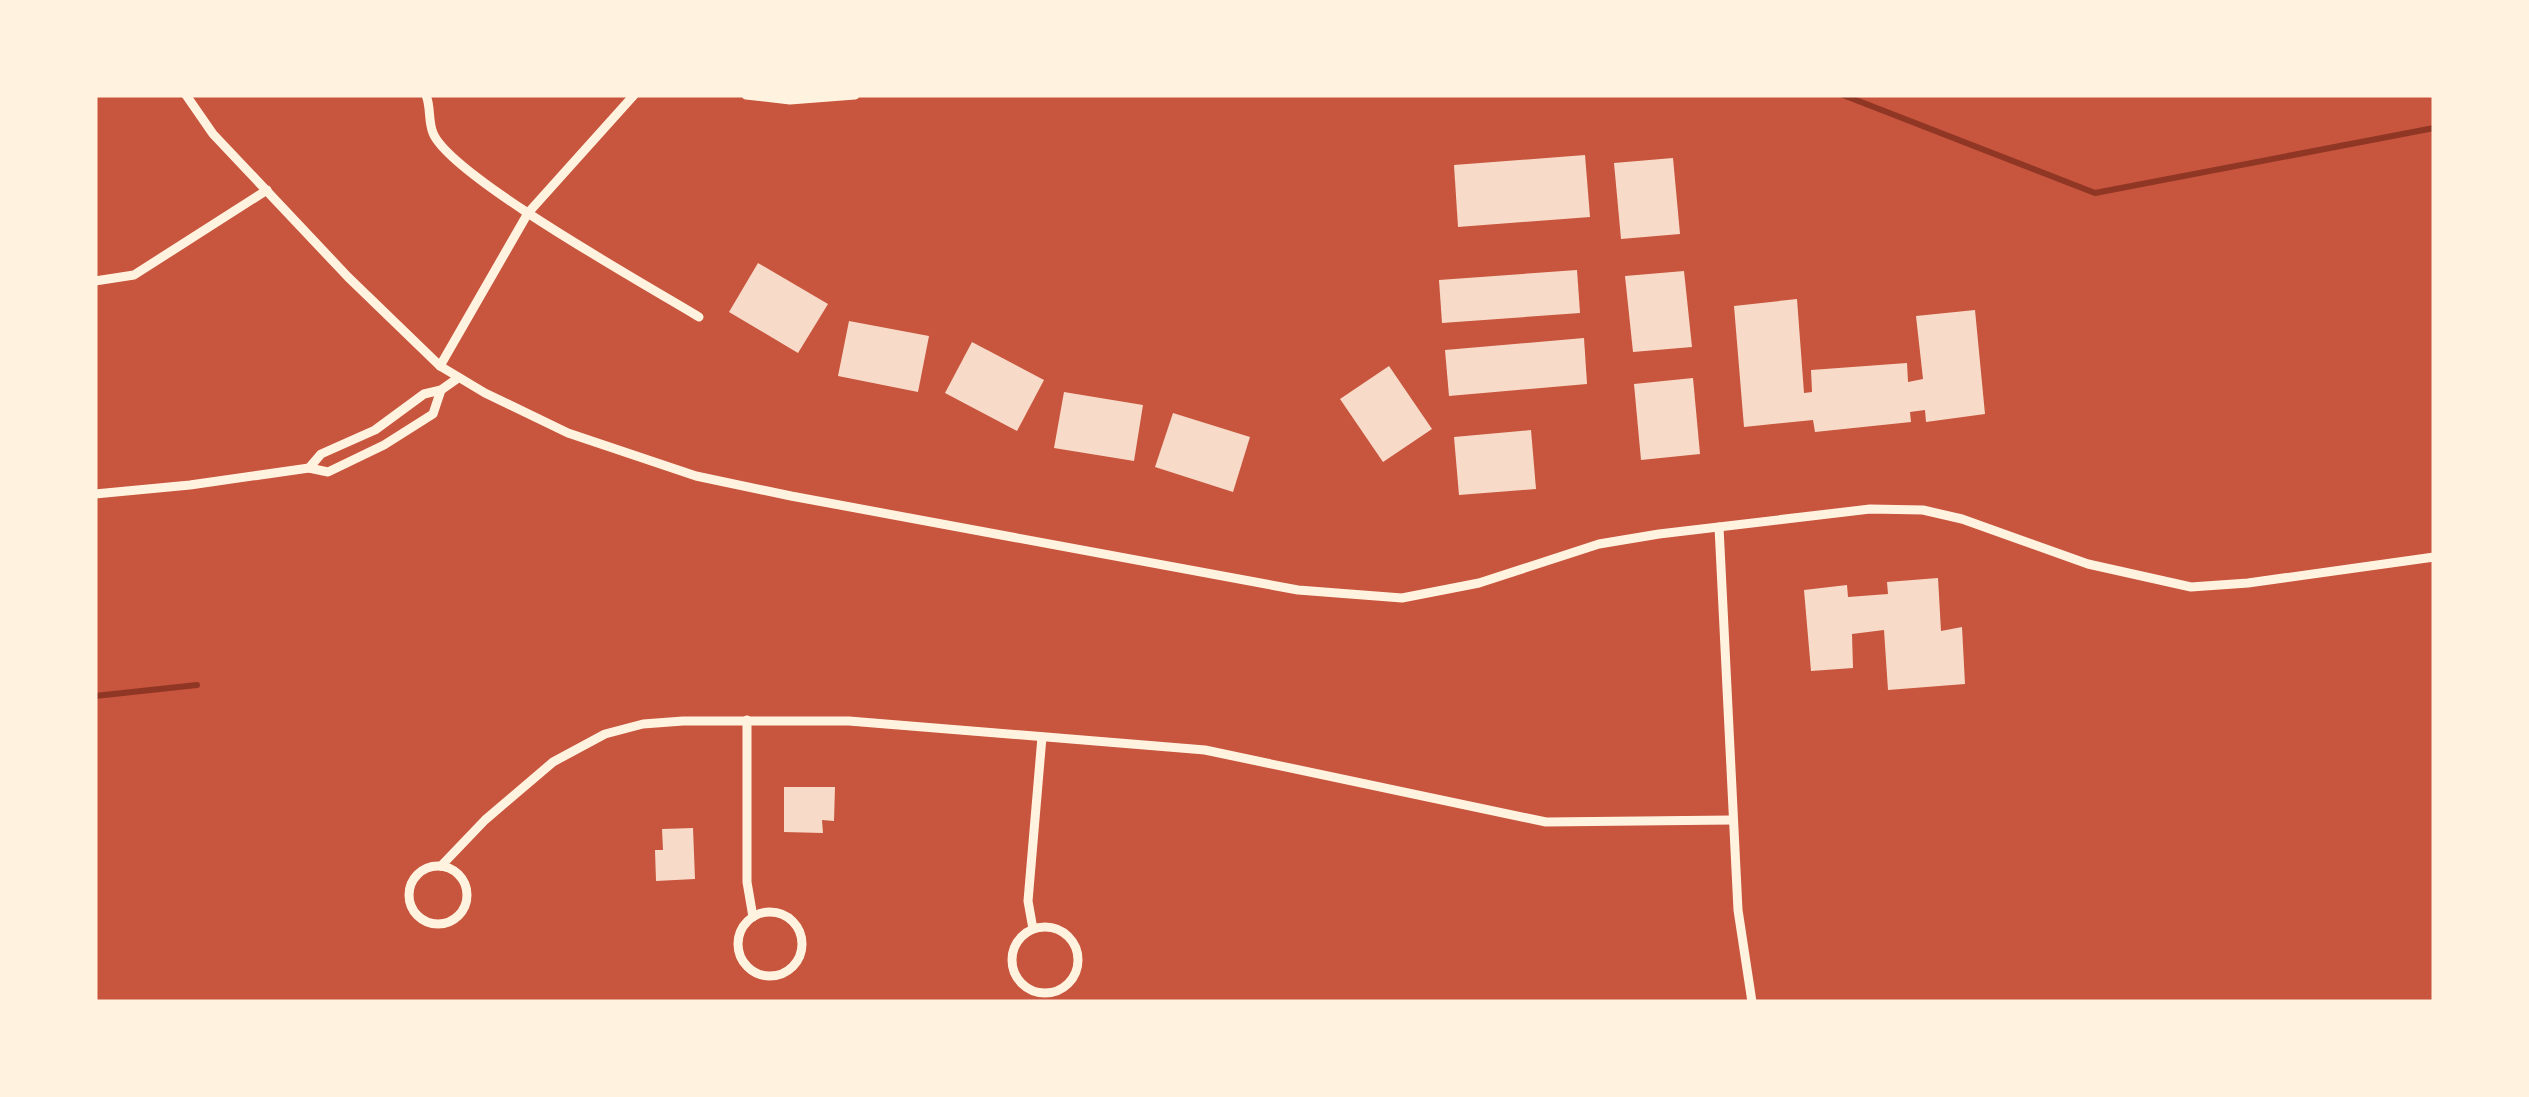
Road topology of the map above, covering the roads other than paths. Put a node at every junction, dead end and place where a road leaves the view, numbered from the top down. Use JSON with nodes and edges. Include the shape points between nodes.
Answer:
{"nodes":[{"id":1,"x":186,"y":95,"type":"edge"},
{"id":2,"x":426,"y":95,"type":"edge"},
{"id":3,"x":440,"y":95,"type":"edge"},
{"id":4,"x":634,"y":95,"type":"edge"},
{"id":5,"x":746,"y":95,"type":"edge"},
{"id":6,"x":855,"y":95,"type":"edge"},
{"id":7,"x":430,"y":106,"type":"junction"},
{"id":8,"x":267,"y":190,"type":"junction"},
{"id":9,"x":528,"y":213,"type":"junction"},
{"id":10,"x":95,"y":281,"type":"edge"},
{"id":11,"x":699,"y":317,"type":"dead end"},
{"id":12,"x":440,"y":366,"type":"junction"},
{"id":13,"x":458,"y":378,"type":"junction"},
{"id":14,"x":442,"y":390,"type":"junction"},
{"id":15,"x":308,"y":468,"type":"junction"},
{"id":16,"x":95,"y":494,"type":"edge"},
{"id":17,"x":1718,"y":527,"type":"junction"},
{"id":18,"x":2434,"y":556,"type":"edge"},
{"id":19,"x":747,"y":720,"type":"junction"},
{"id":20,"x":1042,"y":736,"type":"junction"},
{"id":21,"x":1732,"y":820,"type":"junction"},
{"id":22,"x":441,"y":866,"type":"junction"},
{"id":23,"x":752,"y":917,"type":"junction"},
{"id":24,"x":1033,"y":929,"type":"junction"},
{"id":25,"x":1752,"y":1002,"type":"edge"}],
"edges":[{"from":1,"to":8,"type":"street"},
{"from":2,"to":7,"type":"street"},
{"from":3,"to":7,"type":"street"},
{"from":4,"to":9,"type":"street"},
{"from":5,"to":6,"type":"street"},
{"from":7,"to":9,"type":"street","via":[[433,134],[463,166]]},
{"from":8,"to":10,"type":"street","via":[[134,275]]},
{"from":8,"to":12,"type":"street"},
{"from":9,"to":11,"type":"street"},
{"from":9,"to":12,"type":"street"},
{"from":12,"to":13,"type":"street"},
{"from":13,"to":14,"type":"street"},
{"from":13,"to":17,"type":"street","via":[[568,433],[696,476],[1298,590],[1402,598],[1480,583],[1600,544]]},
{"from":14,"to":15,"type":"street","via":[[424,394]]},
{"from":14,"to":15,"type":"street","via":[[433,414],[384,445],[328,472]]},
{"from":15,"to":16,"type":"street"},
{"from":17,"to":18,"type":"street","via":[[1870,509],[1923,510],[2088,564],[2191,587]]},
{"from":17,"to":21,"type":"street"},
{"from":19,"to":20,"type":"street"},
{"from":19,"to":22,"type":"street","via":[[642,724],[604,734],[553,762]]},
{"from":19,"to":23,"type":"street"},
{"from":20,"to":21,"type":"street","via":[[1205,750],[1546,822]]},
{"from":20,"to":24,"type":"street","via":[[1028,901]]},
{"from":21,"to":25,"type":"street"},
{"from":22,"to":22,"type":"street","via":[[422,870],[408,896],[415,914],[431,924],[450,922],[467,900],[464,881]]},
{"from":23,"to":23,"type":"street","via":[[784,916],[800,932],[801,953],[788,971],[768,976],[743,962],[738,942]]},
{"from":24,"to":24,"type":"street","via":[[1054,928],[1076,948],[1073,979],[1056,992],[1034,992],[1016,977],[1012,954]]}]}
